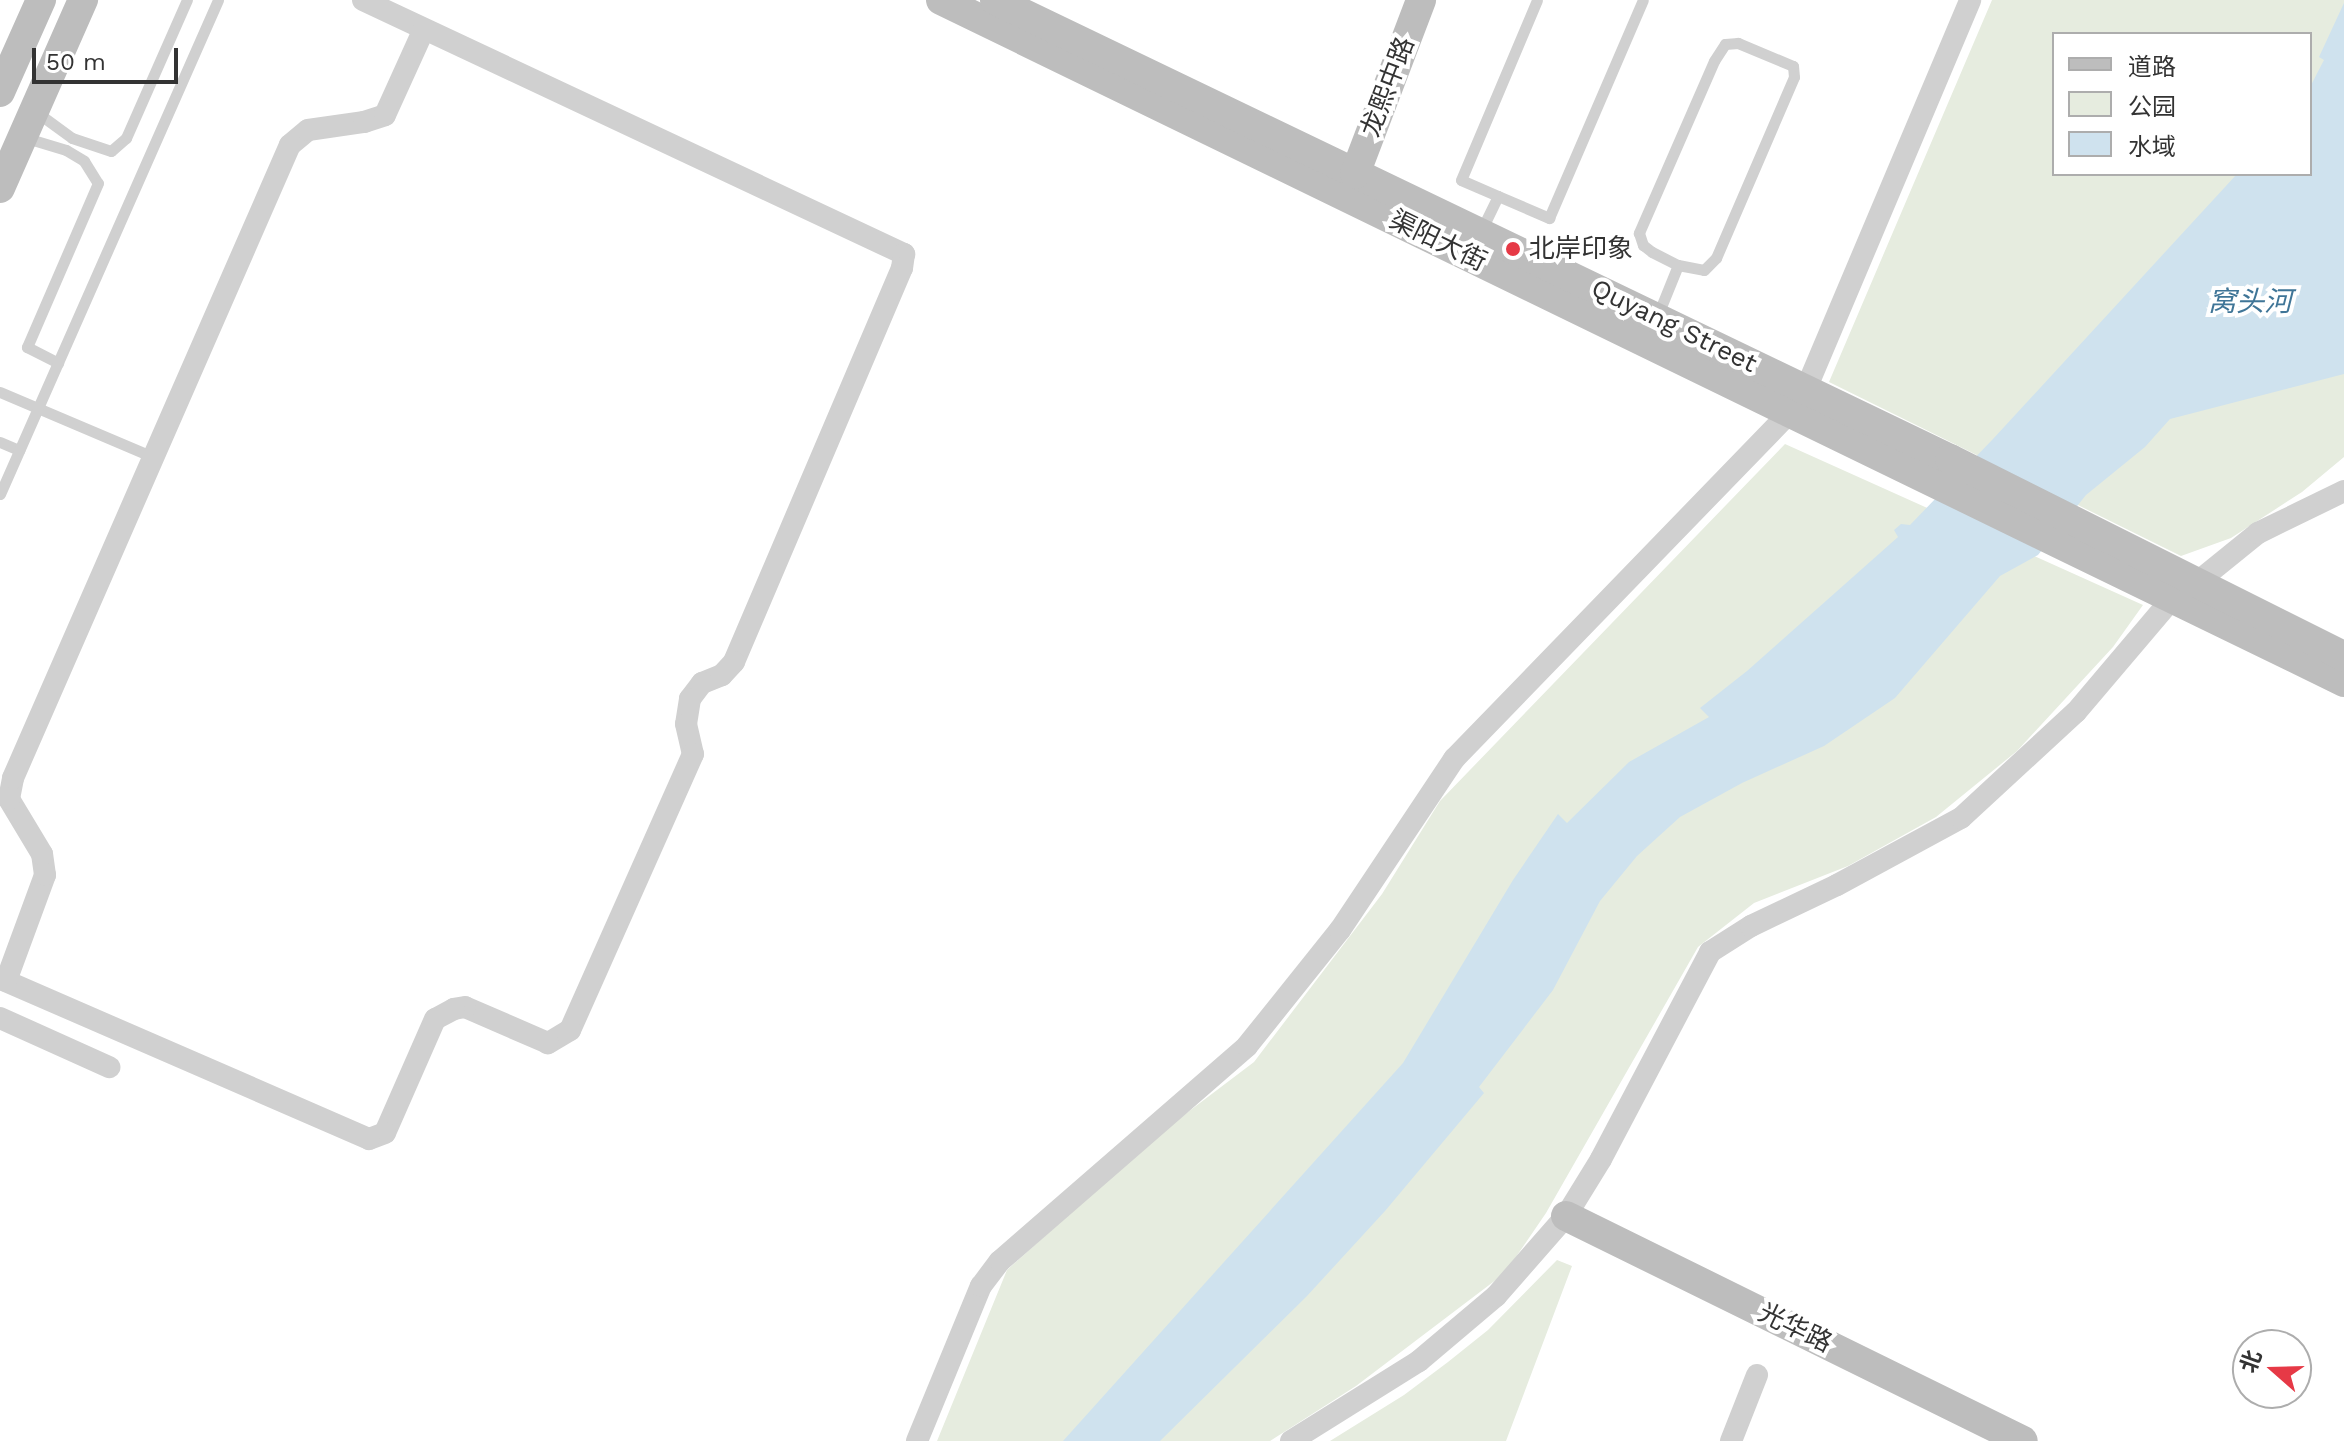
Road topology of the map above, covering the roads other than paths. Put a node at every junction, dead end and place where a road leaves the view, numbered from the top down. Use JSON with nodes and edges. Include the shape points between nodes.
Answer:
{"nodes":[{"id":1,"x":41,"y":0,"type":"edge"},
{"id":2,"x":83,"y":0,"type":"edge"},
{"id":3,"x":187,"y":0,"type":"edge"},
{"id":4,"x":218,"y":0,"type":"edge"},
{"id":5,"x":363,"y":0,"type":"edge"},
{"id":6,"x":941,"y":0,"type":"edge"},
{"id":7,"x":995,"y":0,"type":"edge"},
{"id":8,"x":1421,"y":0,"type":"edge"},
{"id":9,"x":1537,"y":0,"type":"edge"},
{"id":10,"x":1643,"y":0,"type":"edge"},
{"id":11,"x":1970,"y":0,"type":"edge"},
{"id":12,"x":424,"y":29,"type":"junction"},
{"id":13,"x":0,"y":92,"type":"edge"},
{"id":14,"x":28,"y":124,"type":"junction"},
{"id":15,"x":1355,"y":174,"type":"junction"},
{"id":16,"x":0,"y":188,"type":"edge"},
{"id":17,"x":1498,"y":196,"type":"junction"},
{"id":18,"x":1480,"y":233,"type":"junction"},
{"id":19,"x":1678,"y":265,"type":"junction"},
{"id":20,"x":1656,"y":318,"type":"junction"},
{"id":21,"x":58,"y":363,"type":"junction"},
{"id":22,"x":0,"y":392,"type":"edge"},
{"id":23,"x":1798,"y":400,"type":"junction"},
{"id":24,"x":38,"y":408,"type":"junction"},
{"id":25,"x":0,"y":442,"type":"edge"},
{"id":26,"x":19,"y":450,"type":"junction"},
{"id":27,"x":153,"y":457,"type":"junction"},
{"id":28,"x":2344,"y":491,"type":"edge"},
{"id":29,"x":0,"y":494,"type":"edge"},
{"id":30,"x":2184,"y":591,"type":"junction"},
{"id":31,"x":2344,"y":656,"type":"edge"},
{"id":32,"x":2344,"y":682,"type":"edge"},
{"id":33,"x":0,"y":1018,"type":"edge"},
{"id":34,"x":109,"y":1067,"type":"dead end"},
{"id":35,"x":1566,"y":1216,"type":"junction"},
{"id":36,"x":1757,"y":1375,"type":"dead end"},
{"id":37,"x":917,"y":1441,"type":"edge"},
{"id":38,"x":1291,"y":1441,"type":"edge"},
{"id":39,"x":1731,"y":1441,"type":"edge"},
{"id":40,"x":2023,"y":1441,"type":"edge"}],
"edges":[{"from":1,"to":13,"type":"main road"},
{"from":2,"to":14,"type":"main road"},
{"from":3,"to":14,"type":"lane","via":[[126,138],[111,151]]},
{"from":4,"to":21,"type":"lane"},
{"from":5,"to":12,"type":"street"},
{"from":6,"to":23,"type":"main road","name":"渠阳大街"},
{"from":7,"to":15,"type":"main road"},
{"from":8,"to":15,"type":"main road","name":"龙熙中路"},
{"from":9,"to":17,"type":"lane","via":[[1461,180]]},
{"from":10,"to":17,"type":"lane","via":[[1549,218]]},
{"from":11,"to":23,"type":"street"},
{"from":12,"to":27,"type":"street","via":[[385,115],[308,130],[290,145]]},
{"from":12,"to":27,"type":"street","via":[[904,254],[734,662],[722,675],[702,683],[690,699],[686,724],[693,754],[570,1030],[548,1043],[465,1007],[435,1019],[385,1133],[369,1139],[6,981],[45,875],[42,854],[9,799],[13,778]]},
{"from":14,"to":16,"type":"main road"},
{"from":14,"to":21,"type":"lane","via":[[84,161],[98,183],[27,347]]},
{"from":15,"to":18,"type":"main road","name":"Quyang Street"},
{"from":17,"to":18,"type":"lane"},
{"from":18,"to":20,"type":"main road","name":"Quyang Street"},
{"from":19,"to":19,"type":"lane","via":[[1704,270],[1716,258],[1794,77],[1793,66],[1738,43],[1725,44],[1714,61],[1639,233],[1643,245]]},
{"from":19,"to":20,"type":"lane"},
{"from":20,"to":23,"type":"main road","name":"Quyang Street"},
{"from":21,"to":24,"type":"lane"},
{"from":22,"to":24,"type":"lane"},
{"from":23,"to":30,"type":"main road","name":"Quyang Street"},
{"from":23,"to":37,"type":"street","via":[[1454,759],[1340,930],[1247,1046],[1000,1261],[981,1286]]},
{"from":24,"to":26,"type":"lane"},
{"from":24,"to":27,"type":"lane"},
{"from":25,"to":26,"type":"lane"},
{"from":26,"to":29,"type":"lane"},
{"from":28,"to":30,"type":"street","via":[[2258,533]]},
{"from":30,"to":31,"type":"main road"},
{"from":30,"to":32,"type":"main road"},
{"from":30,"to":35,"type":"street","via":[[2076,712],[1961,818],[1710,952]]},
{"from":33,"to":34,"type":"street"},
{"from":35,"to":38,"type":"street","via":[[1496,1296],[1419,1361]]},
{"from":35,"to":40,"type":"main road","name":"光华路"},
{"from":36,"to":39,"type":"street"}]}
